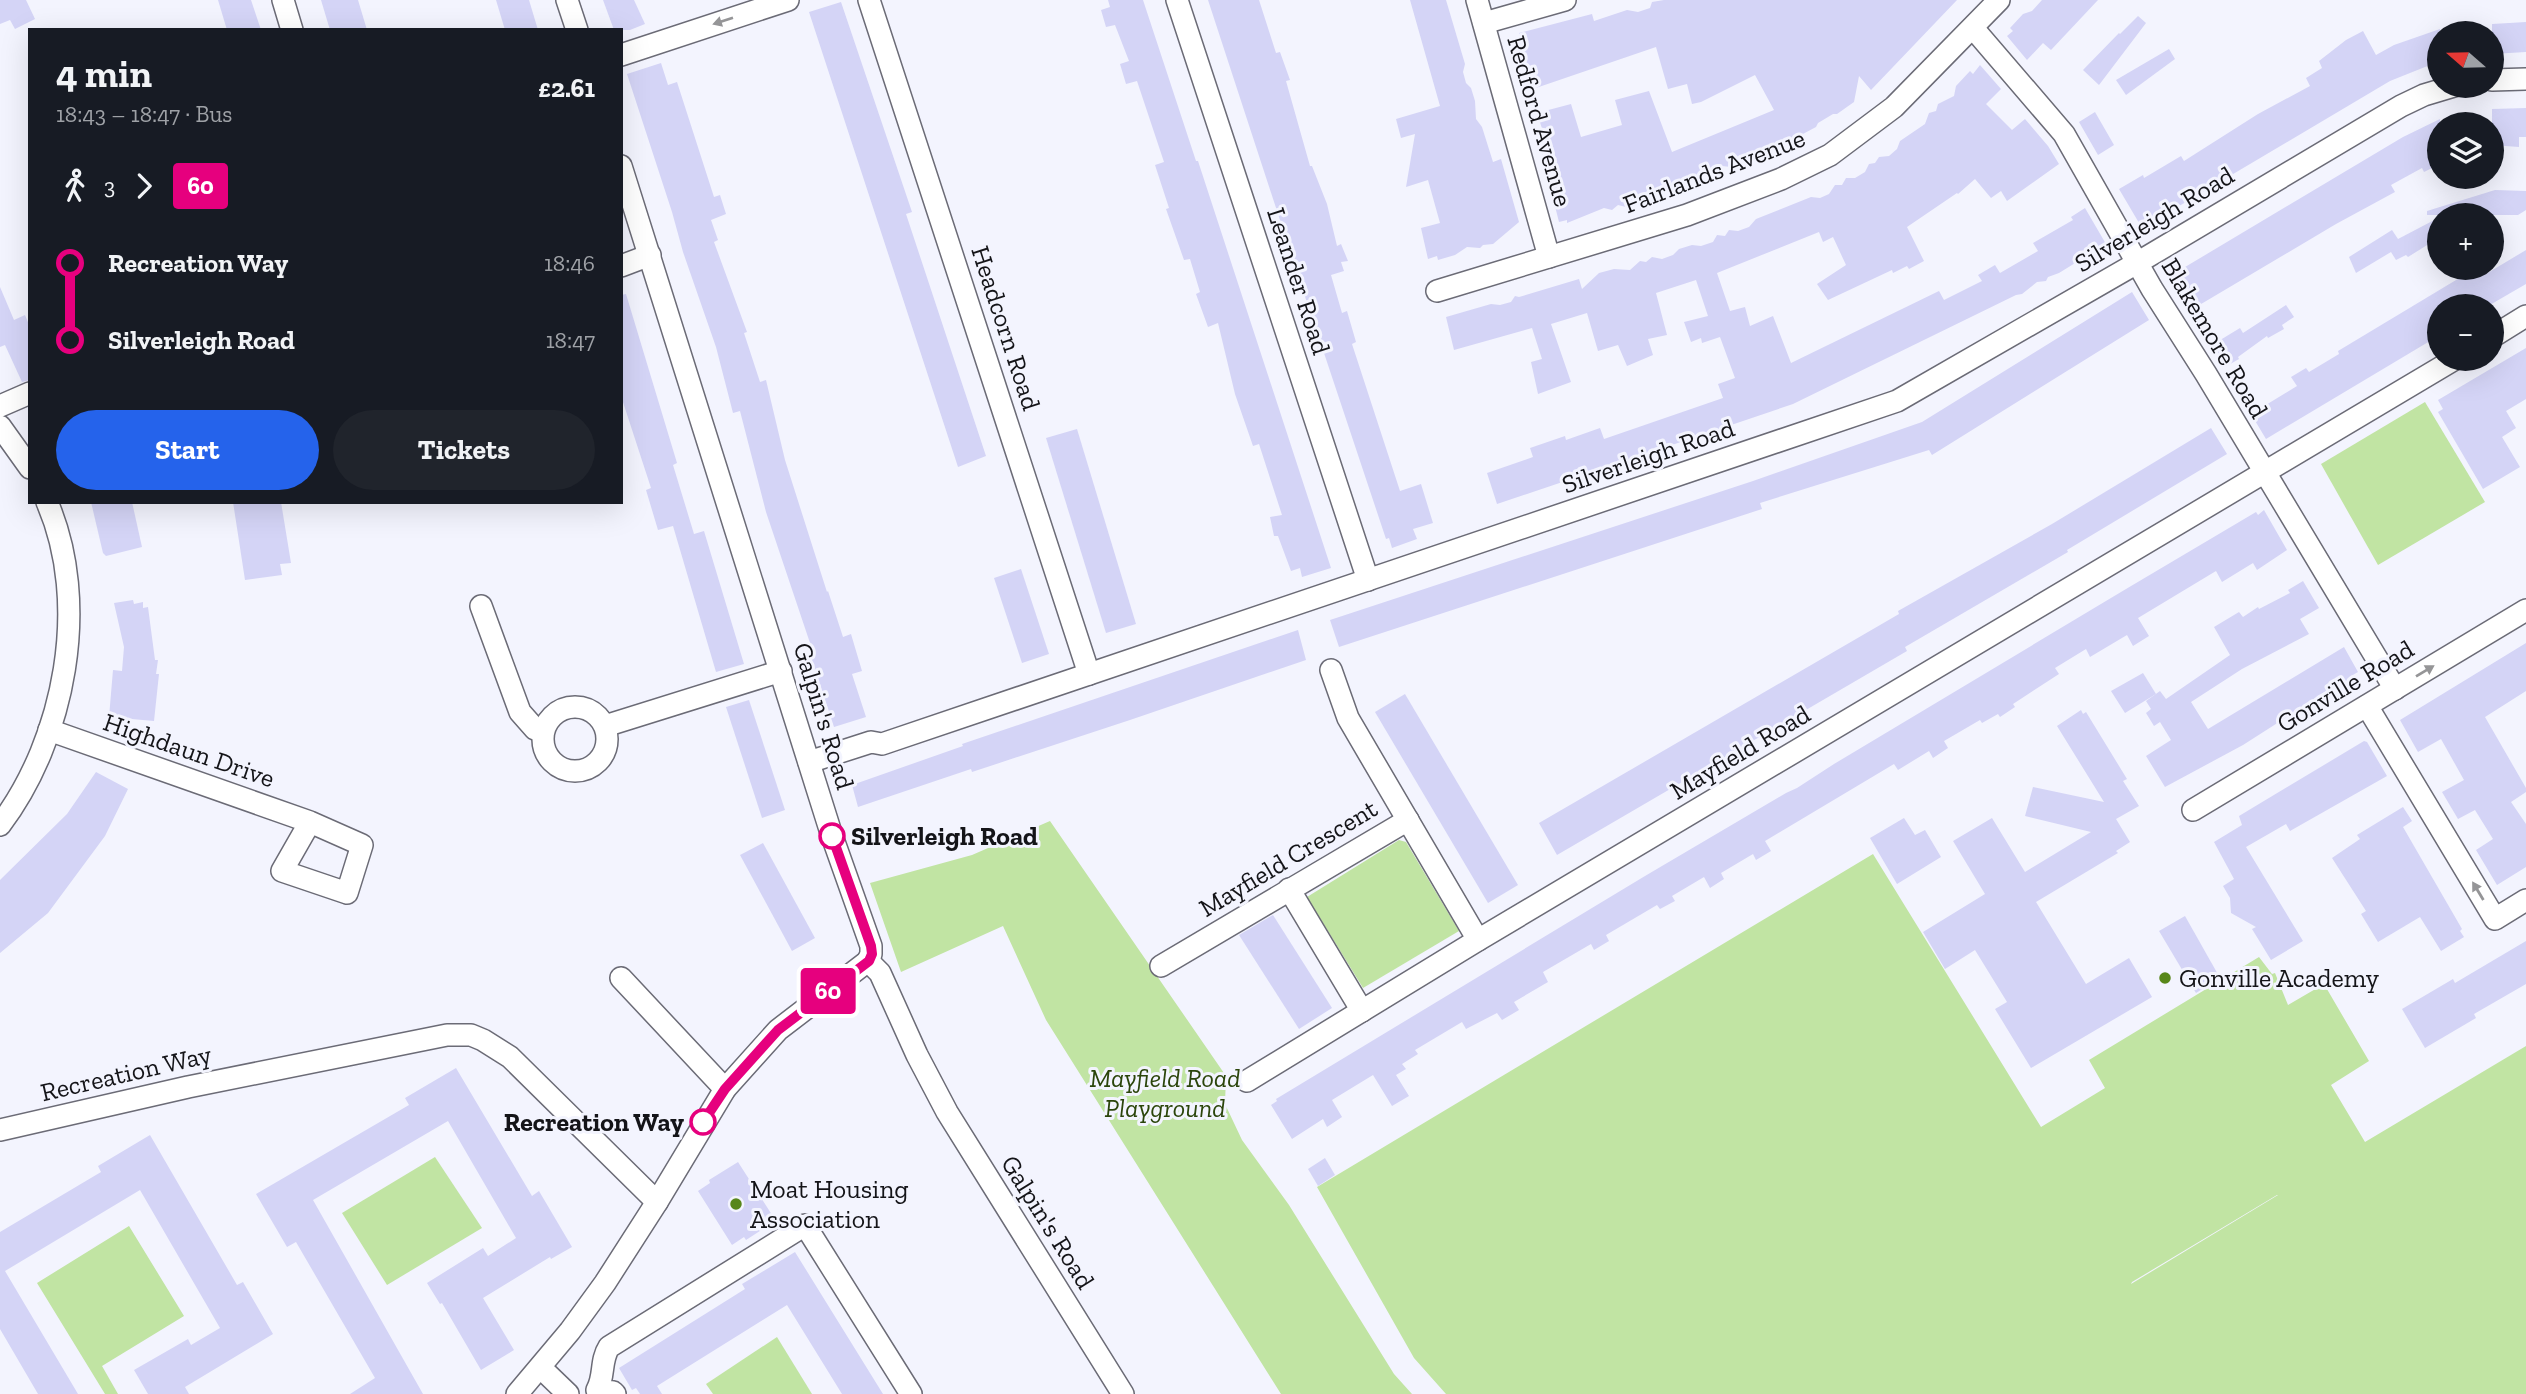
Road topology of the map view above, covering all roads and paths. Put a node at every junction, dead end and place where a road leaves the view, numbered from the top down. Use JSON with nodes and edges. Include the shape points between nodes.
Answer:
{"nodes":[{"id":1,"x":283,"y":0,"type":"edge"},
{"id":2,"x":567,"y":0,"type":"edge"},
{"id":3,"x":788,"y":0,"type":"edge"},
{"id":4,"x":869,"y":0,"type":"edge"},
{"id":5,"x":1177,"y":0,"type":"edge"},
{"id":6,"x":1477,"y":0,"type":"edge"},
{"id":7,"x":1565,"y":0,"type":"edge"},
{"id":8,"x":1999,"y":0,"type":"edge"},
{"id":9,"x":1484,"y":23,"type":"junction"},
{"id":10,"x":291,"y":28,"type":"edge"},
{"id":11,"x":575,"y":28,"type":"edge"},
{"id":12,"x":1973,"y":28,"type":"junction"},
{"id":13,"x":623,"y":54,"type":"edge"},
{"id":14,"x":2526,"y":79,"type":"edge"},
{"id":15,"x":2504,"y":80,"type":"edge"},
{"id":16,"x":2427,"y":94,"type":"edge"},
{"id":17,"x":623,"y":172,"type":"edge"},
{"id":18,"x":650,"y":255,"type":"junction"},
{"id":19,"x":1549,"y":257,"type":"junction"},
{"id":20,"x":2137,"y":263,"type":"junction"},
{"id":21,"x":623,"y":265,"type":"edge"},
{"id":22,"x":1437,"y":291,"type":"dead end"},
{"id":23,"x":2526,"y":316,"type":"edge"},
{"id":24,"x":2504,"y":330,"type":"edge"},
{"id":25,"x":2435,"y":371,"type":"edge"},
{"id":26,"x":28,"y":394,"type":"edge"},
{"id":27,"x":0,"y":406,"type":"edge"},
{"id":28,"x":0,"y":426,"type":"edge"},
{"id":29,"x":28,"y":465,"type":"edge"},
{"id":30,"x":2263,"y":472,"type":"junction"},
{"id":31,"x":48,"y":504,"type":"edge"},
{"id":32,"x":1368,"y":580,"type":"junction"},
{"id":33,"x":481,"y":606,"type":"dead end"},
{"id":34,"x":2526,"y":610,"type":"edge"},
{"id":35,"x":1331,"y":670,"type":"dead end"},
{"id":36,"x":781,"y":671,"type":"junction"},
{"id":37,"x":1089,"y":674,"type":"junction"},
{"id":38,"x":2395,"y":689,"type":"junction"},
{"id":39,"x":2367,"y":706,"type":"junction"},
{"id":40,"x":606,"y":726,"type":"junction"},
{"id":41,"x":49,"y":730,"type":"junction"},
{"id":42,"x":543,"y":732,"type":"junction"},
{"id":43,"x":809,"y":762,"type":"junction"},
{"id":44,"x":2193,"y":810,"type":"dead end"},
{"id":45,"x":1408,"y":820,"type":"junction"},
{"id":46,"x":310,"y":822,"type":"dead end"},
{"id":47,"x":0,"y":825,"type":"edge"},
{"id":48,"x":1289,"y":889,"type":"junction"},
{"id":49,"x":2526,"y":900,"type":"edge"},
{"id":50,"x":1478,"y":940,"type":"junction"},
{"id":51,"x":869,"y":961,"type":"junction"},
{"id":52,"x":1161,"y":966,"type":"dead end"},
{"id":53,"x":621,"y":978,"type":"dead end"},
{"id":54,"x":1362,"y":1011,"type":"junction"},
{"id":55,"x":1247,"y":1081,"type":"dead end"},
{"id":56,"x":725,"y":1089,"type":"junction"},
{"id":57,"x":0,"y":1130,"type":"edge"},
{"id":58,"x":657,"y":1202,"type":"junction"},
{"id":59,"x":541,"y":1368,"type":"junction"},
{"id":60,"x":601,"y":1393,"type":"edge"},
{"id":61,"x":517,"y":1394,"type":"edge"},
{"id":62,"x":568,"y":1394,"type":"edge"},
{"id":63,"x":911,"y":1394,"type":"edge"},
{"id":64,"x":1123,"y":1394,"type":"edge"}],
"edges":[{"from":1,"to":10,"type":"street"},
{"from":2,"to":11,"type":"street"},
{"from":3,"to":13,"type":"street","one_way":true},
{"from":4,"to":37,"type":"street","name":"Headcorn Road"},
{"from":5,"to":32,"type":"street","name":"Leander Road"},
{"from":6,"to":9,"type":"street","name":"Redford Avenue"},
{"from":7,"to":9,"type":"street"},
{"from":8,"to":12,"type":"street","name":"Fairlands Avenue"},
{"from":9,"to":19,"type":"street","name":"Redford Avenue"},
{"from":12,"to":19,"type":"street","name":"Fairlands Avenue","via":[[1894,107],[1830,155],[1687,215]]},
{"from":12,"to":20,"type":"street","name":"Blakemore Road","via":[[2064,134]]},
{"from":14,"to":15,"type":"street"},
{"from":16,"to":20,"type":"street","name":"Silverleigh Road"},
{"from":17,"to":18,"type":"street","name":"Galpin's Road"},
{"from":18,"to":21,"type":"street"},
{"from":18,"to":36,"type":"street","name":"Galpin's Road"},
{"from":19,"to":22,"type":"street","name":"Fairlands Avenue"},
{"from":20,"to":30,"type":"street","name":"Blakemore Road"},
{"from":20,"to":32,"type":"street","name":"Silverleigh Road","via":[[1897,401]]},
{"from":23,"to":24,"type":"street"},
{"from":25,"to":30,"type":"street","name":"Mayfield Road"},
{"from":26,"to":27,"type":"street"},
{"from":28,"to":29,"type":"street"},
{"from":30,"to":38,"type":"street","name":"Blakemore Road"},
{"from":30,"to":50,"type":"street","name":"Mayfield Road"},
{"from":31,"to":41,"type":"street","via":[[62,550],[70,622]]},
{"from":32,"to":37,"type":"street","name":"Silverleigh Road","via":[[1310,611]]},
{"from":33,"to":42,"type":"street","via":[[520,712]]},
{"from":38,"to":34,"type":"street","name":"Gonville Road","one_way":true},
{"from":35,"to":45,"type":"street","name":"Mayfield Crescent","via":[[1348,718]]},
{"from":36,"to":40,"type":"street"},
{"from":36,"to":43,"type":"street","name":"Galpin's Road"},
{"from":37,"to":43,"type":"street","name":"Silverleigh Road","via":[[882,744],[871,742]]},
{"from":38,"to":39,"type":"street","name":"Gonville Road"},
{"from":39,"to":44,"type":"street","name":"Gonville Road"},
{"from":49,"to":39,"type":"street","one_way":true,"via":[[2495,919]]},
{"from":40,"to":42,"type":"street","via":[[589,710],[568,708],[551,718]]},
{"from":40,"to":42,"type":"street","via":[[603,755],[577,771],[549,758]]},
{"from":41,"to":46,"type":"street","name":"Highdaun Drive"},
{"from":41,"to":47,"type":"street","via":[[32,775]]},
{"from":43,"to":51,"type":"street","name":"Galpin's Road","via":[[871,946]]},
{"from":45,"to":48,"type":"street","name":"Mayfield Crescent"},
{"from":45,"to":50,"type":"street"},
{"from":48,"to":52,"type":"street","name":"Mayfield Crescent"},
{"from":48,"to":54,"type":"street"},
{"from":50,"to":54,"type":"street","name":"Mayfield Road"},
{"from":51,"to":56,"type":"street","via":[[778,1030]]},
{"from":51,"to":64,"type":"street","name":"Galpin's Road","via":[[880,973],[947,1112]]},
{"from":53,"to":56,"type":"street"},
{"from":54,"to":55,"type":"street","name":"Mayfield Road"},
{"from":56,"to":58,"type":"street"},
{"from":57,"to":58,"type":"street","name":"Recreation Way","via":[[188,1087],[458,1034],[483,1040],[510,1058]]},
{"from":58,"to":59,"type":"street","via":[[606,1283]]},
{"from":59,"to":61,"type":"street"},
{"from":59,"to":62,"type":"street"},
{"from":60,"to":63,"type":"street","via":[[603,1358],[615,1342],[805,1225]]}]}
